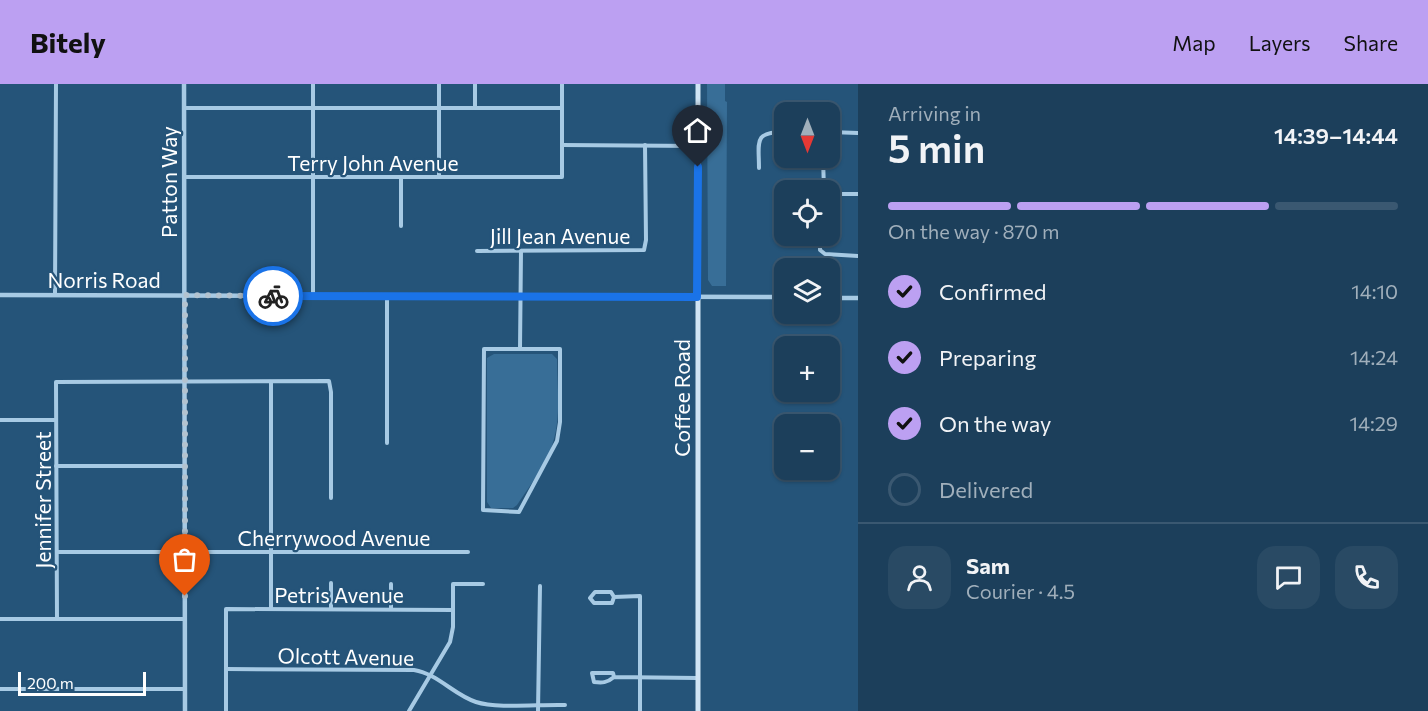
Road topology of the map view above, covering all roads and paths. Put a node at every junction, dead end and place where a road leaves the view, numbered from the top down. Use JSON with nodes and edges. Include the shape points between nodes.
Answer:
{"nodes":[{"id":1,"x":56,"y":84,"type":"edge"},
{"id":2,"x":184,"y":84,"type":"edge"},
{"id":3,"x":313,"y":84,"type":"edge"},
{"id":4,"x":439,"y":84,"type":"edge"},
{"id":5,"x":475,"y":84,"type":"edge"},
{"id":6,"x":562,"y":84,"type":"edge"},
{"id":7,"x":698,"y":84,"type":"edge"},
{"id":8,"x":184,"y":108,"type":"junction"},
{"id":9,"x":313,"y":108,"type":"junction"},
{"id":10,"x":439,"y":108,"type":"junction"},
{"id":11,"x":475,"y":108,"type":"junction"},
{"id":12,"x":562,"y":108,"type":"junction"},
{"id":13,"x":774,"y":132,"type":"edge"},
{"id":14,"x":840,"y":132,"type":"edge"},
{"id":15,"x":858,"y":133,"type":"edge"},
{"id":16,"x":562,"y":145,"type":"junction"},
{"id":17,"x":645,"y":145,"type":"junction"},
{"id":18,"x":698,"y":146,"type":"junction"},
{"id":19,"x":759,"y":168,"type":"dead end"},
{"id":20,"x":184,"y":177,"type":"junction"},
{"id":21,"x":313,"y":177,"type":"junction"},
{"id":22,"x":401,"y":177,"type":"junction"},
{"id":23,"x":439,"y":177,"type":"junction"},
{"id":24,"x":840,"y":194,"type":"edge"},
{"id":25,"x":858,"y":194,"type":"edge"},
{"id":26,"x":401,"y":226,"type":"dead end"},
{"id":27,"x":820,"y":246,"type":"edge"},
{"id":28,"x":477,"y":251,"type":"dead end"},
{"id":29,"x":521,"y":251,"type":"junction"},
{"id":30,"x":858,"y":256,"type":"edge"},
{"id":31,"x":0,"y":295,"type":"edge"},
{"id":32,"x":55,"y":295,"type":"junction"},
{"id":33,"x":185,"y":295,"type":"junction"},
{"id":34,"x":313,"y":296,"type":"junction"},
{"id":35,"x":387,"y":296,"type":"junction"},
{"id":36,"x":521,"y":296,"type":"junction"},
{"id":37,"x":697,"y":297,"type":"junction"},
{"id":38,"x":774,"y":297,"type":"edge"},
{"id":39,"x":840,"y":298,"type":"edge"},
{"id":40,"x":858,"y":298,"type":"edge"},
{"id":41,"x":520,"y":349,"type":"junction"},
{"id":42,"x":185,"y":382,"type":"junction"},
{"id":43,"x":271,"y":382,"type":"junction"},
{"id":44,"x":0,"y":420,"type":"edge"},
{"id":45,"x":57,"y":420,"type":"junction"},
{"id":46,"x":387,"y":443,"type":"dead end"},
{"id":47,"x":57,"y":466,"type":"junction"},
{"id":48,"x":185,"y":466,"type":"junction"},
{"id":49,"x":331,"y":498,"type":"dead end"},
{"id":50,"x":57,"y":552,"type":"junction"},
{"id":51,"x":185,"y":552,"type":"junction"},
{"id":52,"x":271,"y":552,"type":"junction"},
{"id":53,"x":468,"y":552,"type":"dead end"},
{"id":54,"x":331,"y":583,"type":"dead end"},
{"id":55,"x":391,"y":584,"type":"dead end"},
{"id":56,"x":483,"y":584,"type":"dead end"},
{"id":57,"x":540,"y":586,"type":"dead end"},
{"id":58,"x":614,"y":597,"type":"junction"},
{"id":59,"x":271,"y":609,"type":"junction"},
{"id":60,"x":331,"y":609,"type":"junction"},
{"id":61,"x":391,"y":609,"type":"junction"},
{"id":62,"x":453,"y":609,"type":"junction"},
{"id":63,"x":0,"y":619,"type":"edge"},
{"id":64,"x":57,"y":619,"type":"junction"},
{"id":65,"x":185,"y":619,"type":"junction"},
{"id":66,"x":226,"y":669,"type":"junction"},
{"id":67,"x":431,"y":675,"type":"junction"},
{"id":68,"x":614,"y":677,"type":"junction"},
{"id":69,"x":640,"y":678,"type":"junction"},
{"id":70,"x":698,"y":678,"type":"junction"},
{"id":71,"x":185,"y":688,"type":"junction"},
{"id":72,"x":0,"y":689,"type":"edge"},
{"id":73,"x":538,"y":704,"type":"junction"},
{"id":74,"x":565,"y":705,"type":"dead end"},
{"id":75,"x":185,"y":711,"type":"edge"},
{"id":76,"x":226,"y":711,"type":"edge"},
{"id":77,"x":409,"y":711,"type":"edge"},
{"id":78,"x":538,"y":711,"type":"edge"},
{"id":79,"x":640,"y":711,"type":"edge"},
{"id":80,"x":698,"y":711,"type":"edge"}],
"edges":[{"from":1,"to":32,"type":"street"},
{"from":2,"to":8,"type":"street","name":"Patton Way"},
{"from":3,"to":9,"type":"street"},
{"from":4,"to":10,"type":"street"},
{"from":5,"to":11,"type":"street"},
{"from":6,"to":12,"type":"street"},
{"from":7,"to":18,"type":"main road","name":"Coffee Road"},
{"from":8,"to":9,"type":"street"},
{"from":8,"to":20,"type":"street","name":"Patton Way"},
{"from":9,"to":10,"type":"street"},
{"from":9,"to":21,"type":"street"},
{"from":10,"to":11,"type":"street"},
{"from":10,"to":23,"type":"street"},
{"from":11,"to":12,"type":"street"},
{"from":12,"to":16,"type":"street"},
{"from":13,"to":19,"type":"street","via":[[762,134],[759,139]]},
{"from":14,"to":15,"type":"street"},
{"from":16,"to":17,"type":"street"},
{"from":16,"to":23,"type":"street","name":"Terry John Avenue","via":[[562,177]]},
{"from":17,"to":18,"type":"street"},
{"from":17,"to":29,"type":"street","name":"Jill Jean Avenue","via":[[644,250]]},
{"from":18,"to":37,"type":"main road","name":"Coffee Road"},
{"from":20,"to":21,"type":"street","name":"Terry John Avenue"},
{"from":20,"to":33,"type":"street","name":"Patton Way"},
{"from":21,"to":22,"type":"street","name":"Terry John Avenue"},
{"from":21,"to":34,"type":"street"},
{"from":22,"to":23,"type":"street","name":"Terry John Avenue"},
{"from":22,"to":26,"type":"street"},
{"from":24,"to":25,"type":"street"},
{"from":27,"to":30,"type":"street","via":[[825,254]]},
{"from":28,"to":29,"type":"street","name":"Jill Jean Avenue"},
{"from":29,"to":36,"type":"street"},
{"from":31,"to":32,"type":"street","name":"Norris Road"},
{"from":32,"to":33,"type":"street","name":"Norris Road"},
{"from":33,"to":34,"type":"street","name":"Norris Road"},
{"from":33,"to":42,"type":"street","name":"Patton Way"},
{"from":34,"to":35,"type":"street","name":"Norris Road"},
{"from":35,"to":36,"type":"street","name":"Norris Road"},
{"from":35,"to":46,"type":"street"},
{"from":36,"to":37,"type":"street","name":"Norris Road"},
{"from":36,"to":41,"type":"street"},
{"from":37,"to":38,"type":"street","name":"Norris Road"},
{"from":37,"to":70,"type":"main road","name":"Coffee Road"},
{"from":39,"to":40,"type":"street"},
{"from":41,"to":41,"type":"street","via":[[560,349],[559,432],[519,512],[483,510],[484,349]]},
{"from":42,"to":43,"type":"street"},
{"from":42,"to":45,"type":"street","name":"Jennifer Street","via":[[56,382]]},
{"from":42,"to":48,"type":"street","name":"Patton Way"},
{"from":43,"to":49,"type":"street","via":[[329,381]]},
{"from":43,"to":52,"type":"street"},
{"from":44,"to":45,"type":"street"},
{"from":45,"to":47,"type":"street","name":"Jennifer Street"},
{"from":47,"to":48,"type":"street"},
{"from":47,"to":50,"type":"street","name":"Jennifer Street"},
{"from":48,"to":51,"type":"street","name":"Patton Way"},
{"from":50,"to":51,"type":"street","name":"Cherrywood Avenue"},
{"from":50,"to":64,"type":"street","name":"Jennifer Street"},
{"from":51,"to":52,"type":"street","name":"Cherrywood Avenue"},
{"from":51,"to":65,"type":"street","name":"Patton Way"},
{"from":52,"to":53,"type":"street","name":"Cherrywood Avenue"},
{"from":52,"to":59,"type":"street"},
{"from":54,"to":60,"type":"street"},
{"from":55,"to":61,"type":"street"},
{"from":56,"to":62,"type":"street","via":[[453,584]]},
{"from":57,"to":73,"type":"street"},
{"from":58,"to":58,"type":"street","via":[[612,603],[594,603],[590,598],[595,592],[605,591]]},
{"from":58,"to":69,"type":"street","via":[[640,596]]},
{"from":59,"to":60,"type":"street","name":"Petris Avenue"},
{"from":59,"to":66,"type":"street","name":"Petris Avenue","via":[[226,609]]},
{"from":60,"to":61,"type":"street","name":"Petris Avenue"},
{"from":61,"to":62,"type":"street","name":"Petris Avenue"},
{"from":62,"to":67,"type":"street","via":[[450,642]]},
{"from":63,"to":64,"type":"street"},
{"from":64,"to":65,"type":"street"},
{"from":65,"to":71,"type":"street","name":"Patton Way"},
{"from":66,"to":67,"type":"street","name":"Olcott Avenue","via":[[414,670]]},
{"from":66,"to":76,"type":"street"},
{"from":67,"to":73,"type":"street","name":"Olcott Avenue","via":[[476,702]]},
{"from":67,"to":77,"type":"street"},
{"from":68,"to":68,"type":"street","via":[[609,682],[594,682],[591,678],[592,673],[600,672],[613,673]]},
{"from":68,"to":69,"type":"street"},
{"from":69,"to":70,"type":"street"},
{"from":69,"to":79,"type":"street"},
{"from":70,"to":80,"type":"main road","name":"Coffee Road"},
{"from":71,"to":72,"type":"street"},
{"from":71,"to":75,"type":"street","name":"Patton Way"},
{"from":73,"to":74,"type":"street","name":"Olcott Avenue"},
{"from":73,"to":78,"type":"street"}]}
